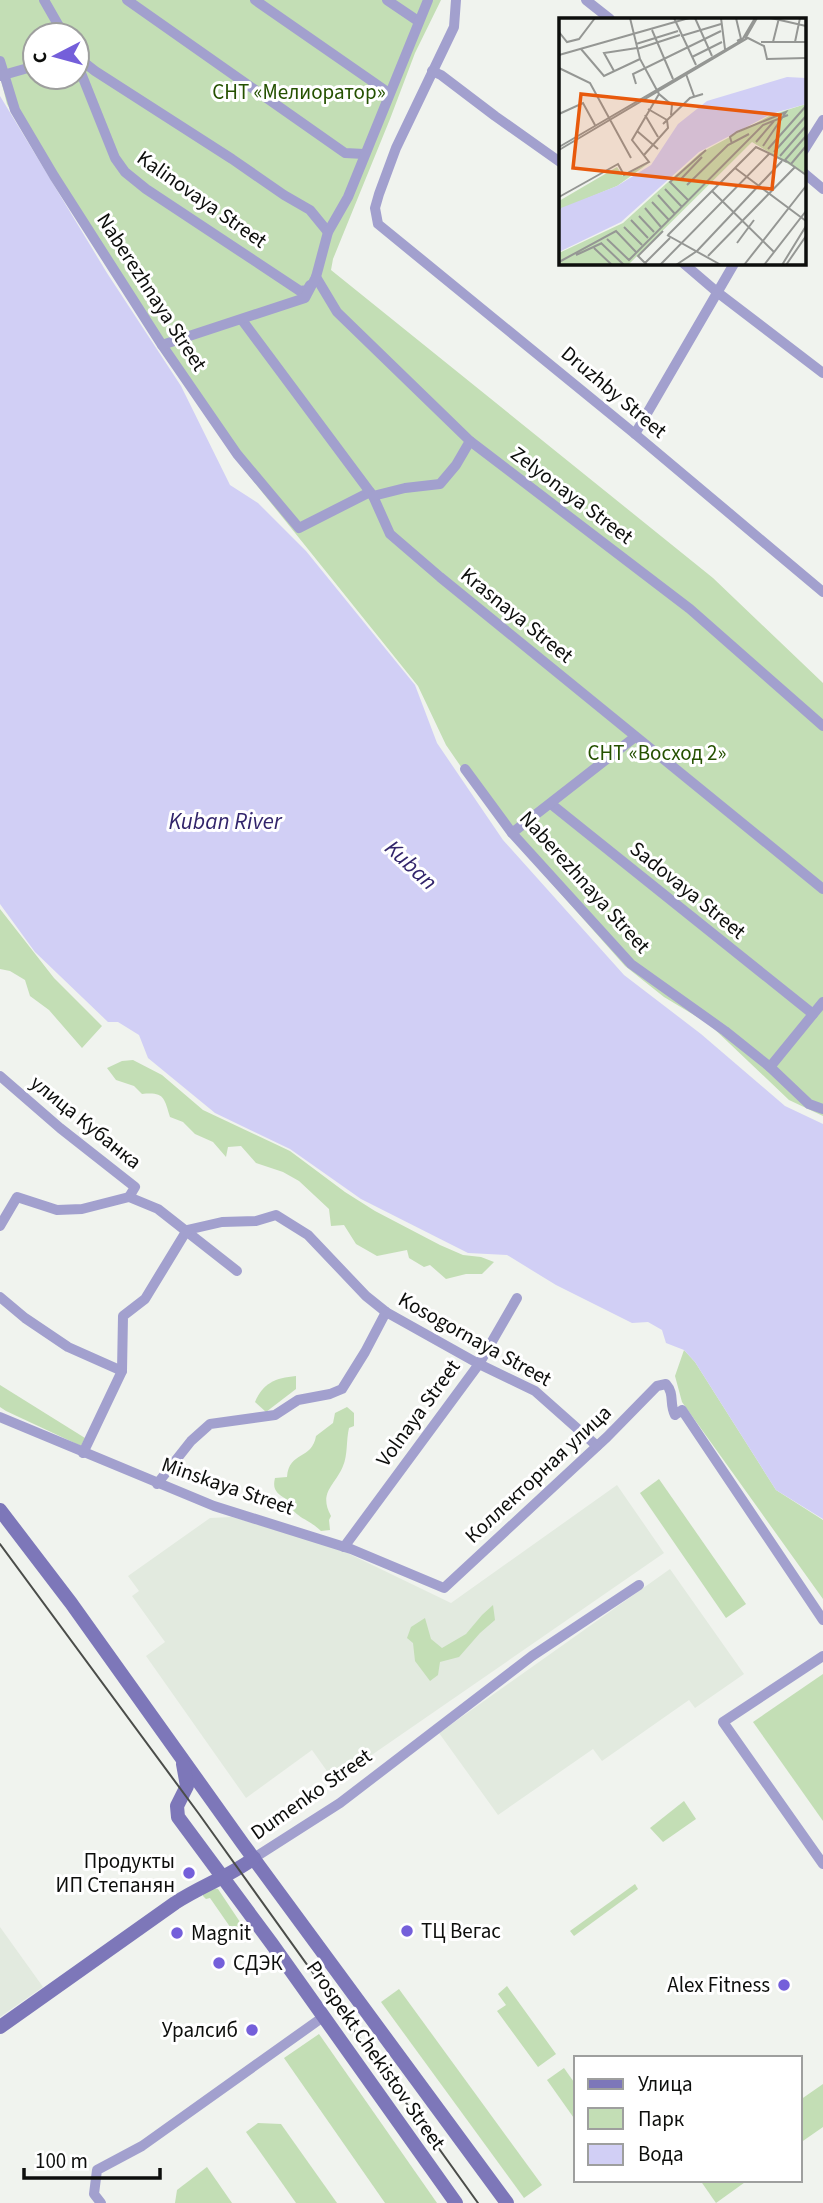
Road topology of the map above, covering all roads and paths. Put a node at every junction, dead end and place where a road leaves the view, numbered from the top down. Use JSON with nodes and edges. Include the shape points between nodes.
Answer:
{"nodes":[{"id":1,"x":44,"y":0,"type":"edge"},
{"id":2,"x":127,"y":0,"type":"edge"},
{"id":3,"x":255,"y":0,"type":"edge"},
{"id":4,"x":387,"y":0,"type":"edge"},
{"id":5,"x":428,"y":0,"type":"edge"},
{"id":6,"x":456,"y":0,"type":"edge"},
{"id":7,"x":586,"y":0,"type":"edge"},
{"id":8,"x":609,"y":18,"type":"edge"},
{"id":9,"x":56,"y":21,"type":"edge"},
{"id":10,"x":418,"y":21,"type":"junction"},
{"id":11,"x":0,"y":61,"type":"edge"},
{"id":12,"x":91,"y":68,"type":"edge"},
{"id":13,"x":21,"y":70,"type":"edge"},
{"id":14,"x":432,"y":71,"type":"junction"},
{"id":15,"x":2,"y":76,"type":"edge"},
{"id":16,"x":88,"y":91,"type":"edge"},
{"id":17,"x":389,"y":93,"type":"junction"},
{"id":18,"x":823,"y":120,"type":"edge"},
{"id":19,"x":806,"y":147,"type":"edge"},
{"id":20,"x":364,"y":154,"type":"junction"},
{"id":21,"x":559,"y":161,"type":"edge"},
{"id":22,"x":806,"y":175,"type":"edge"},
{"id":23,"x":823,"y":189,"type":"edge"},
{"id":24,"x":328,"y":232,"type":"junction"},
{"id":25,"x":684,"y":264,"type":"edge"},
{"id":26,"x":734,"y":264,"type":"edge"},
{"id":27,"x":316,"y":277,"type":"junction"},
{"id":28,"x":717,"y":292,"type":"junction"},
{"id":29,"x":242,"y":320,"type":"junction"},
{"id":30,"x":162,"y":345,"type":"junction"},
{"id":31,"x":823,"y":373,"type":"edge"},
{"id":32,"x":635,"y":434,"type":"junction"},
{"id":33,"x":470,"y":441,"type":"junction"},
{"id":34,"x":372,"y":494,"type":"junction"},
{"id":35,"x":823,"y":592,"type":"edge"},
{"id":36,"x":823,"y":726,"type":"edge"},
{"id":37,"x":635,"y":737,"type":"junction"},
{"id":38,"x":465,"y":769,"type":"dead end"},
{"id":39,"x":551,"y":804,"type":"junction"},
{"id":40,"x":512,"y":833,"type":"junction"},
{"id":41,"x":823,"y":889,"type":"edge"},
{"id":42,"x":823,"y":1002,"type":"edge"},
{"id":43,"x":813,"y":1014,"type":"junction"},
{"id":44,"x":770,"y":1067,"type":"junction"},
{"id":45,"x":0,"y":1076,"type":"edge"},
{"id":46,"x":823,"y":1110,"type":"edge"},
{"id":47,"x":129,"y":1197,"type":"junction"},
{"id":48,"x":0,"y":1226,"type":"edge"},
{"id":49,"x":187,"y":1230,"type":"junction"},
{"id":50,"x":237,"y":1271,"type":"dead end"},
{"id":51,"x":0,"y":1297,"type":"edge"},
{"id":52,"x":517,"y":1298,"type":"dead end"},
{"id":53,"x":386,"y":1312,"type":"junction"},
{"id":54,"x":479,"y":1364,"type":"junction"},
{"id":55,"x":122,"y":1371,"type":"junction"},
{"id":56,"x":0,"y":1417,"type":"edge"},
{"id":57,"x":597,"y":1446,"type":"junction"},
{"id":58,"x":83,"y":1453,"type":"junction"},
{"id":59,"x":157,"y":1484,"type":"junction"},
{"id":60,"x":0,"y":1510,"type":"edge"},
{"id":61,"x":344,"y":1547,"type":"junction"},
{"id":62,"x":639,"y":1585,"type":"dead end"},
{"id":63,"x":444,"y":1588,"type":"joint"},
{"id":64,"x":823,"y":1620,"type":"edge"},
{"id":65,"x":823,"y":1656,"type":"edge"},
{"id":66,"x":177,"y":1750,"type":"junction"},
{"id":67,"x":183,"y":1793,"type":"junction"},
{"id":68,"x":220,"y":1812,"type":"junction"},
{"id":69,"x":254,"y":1858,"type":"junction"},
{"id":70,"x":823,"y":1864,"type":"edge"},
{"id":71,"x":222,"y":1876,"type":"junction"},
{"id":72,"x":323,"y":2017,"type":"junction"},
{"id":73,"x":0,"y":2027,"type":"edge"},
{"id":74,"x":101,"y":2203,"type":"edge"},
{"id":75,"x":456,"y":2203,"type":"edge"},
{"id":76,"x":507,"y":2203,"type":"edge"}],
"edges":[{"from":1,"to":9,"type":"street"},
{"from":2,"to":20,"type":"street","via":[[345,153]]},
{"from":3,"to":17,"type":"street"},
{"from":4,"to":10,"type":"street"},
{"from":5,"to":10,"type":"street"},
{"from":6,"to":14,"type":"street","via":[[454,27]]},
{"from":7,"to":8,"type":"street"},
{"from":10,"to":17,"type":"street"},
{"from":11,"to":15,"type":"street","name":"Naberezhnaya Street"},
{"from":12,"to":24,"type":"street","via":[[310,210]]},
{"from":13,"to":15,"type":"street"},
{"from":14,"to":21,"type":"street"},
{"from":14,"to":32,"type":"street","name":"Druzhby Street","via":[[379,194],[375,208],[378,223]]},
{"from":15,"to":30,"type":"street","name":"Naberezhnaya Street","via":[[15,110],[54,176]]},
{"from":16,"to":27,"type":"street","name":"Kalinovaya Street","via":[[125,172],[300,291],[307,290]]},
{"from":17,"to":20,"type":"street"},
{"from":18,"to":19,"type":"street"},
{"from":20,"to":24,"type":"street"},
{"from":22,"to":23,"type":"street"},
{"from":24,"to":27,"type":"street"},
{"from":25,"to":28,"type":"street"},
{"from":26,"to":28,"type":"street"},
{"from":27,"to":29,"type":"street","via":[[305,298]]},
{"from":27,"to":33,"type":"street","name":"Zelyonaya Street","via":[[337,312]]},
{"from":28,"to":31,"type":"street"},
{"from":28,"to":32,"type":"street"},
{"from":29,"to":30,"type":"street"},
{"from":29,"to":34,"type":"street","name":"Krasnaya Street"},
{"from":30,"to":34,"type":"street","name":"Naberezhnaya Street","via":[[237,454],[299,528]]},
{"from":32,"to":35,"type":"street","name":"Druzhby Street"},
{"from":33,"to":34,"type":"street","via":[[440,484]]},
{"from":33,"to":36,"type":"street","name":"Zelyonaya Street","via":[[690,609]]},
{"from":34,"to":37,"type":"street","name":"Krasnaya Street","via":[[390,534]]},
{"from":37,"to":39,"type":"street"},
{"from":37,"to":41,"type":"street","name":"Krasnaya Street"},
{"from":38,"to":40,"type":"street","name":"Naberezhnaya Street"},
{"from":39,"to":40,"type":"street"},
{"from":39,"to":43,"type":"street","name":"Sadovaya Street"},
{"from":40,"to":44,"type":"street","name":"Naberezhnaya Street","via":[[631,964]]},
{"from":42,"to":43,"type":"street"},
{"from":43,"to":44,"type":"street"},
{"from":44,"to":46,"type":"street","name":"Naberezhnaya Street","via":[[809,1104]]},
{"from":45,"to":47,"type":"street","name":"улица Кубанка","via":[[135,1187]]},
{"from":47,"to":48,"type":"street","via":[[57,1210],[17,1197]]},
{"from":47,"to":49,"type":"street","name":"улица Кубанка","via":[[158,1209]]},
{"from":49,"to":50,"type":"street","name":"улица Кубанка"},
{"from":49,"to":53,"type":"street","name":"Kosogornaya Street","via":[[276,1215],[308,1235]]},
{"from":49,"to":55,"type":"street","via":[[145,1299],[123,1316]]},
{"from":51,"to":55,"type":"street","via":[[68,1347]]},
{"from":52,"to":54,"type":"street","name":"Volnaya Street"},
{"from":53,"to":54,"type":"street","name":"Kosogornaya Street"},
{"from":53,"to":59,"type":"street","via":[[342,1389],[298,1400],[275,1415],[210,1424]]},
{"from":54,"to":57,"type":"street","name":"Kosogornaya Street","via":[[535,1391]]},
{"from":54,"to":61,"type":"street","name":"Volnaya Street"},
{"from":55,"to":58,"type":"street"},
{"from":56,"to":58,"type":"street","name":"Minskaya Street"},
{"from":57,"to":63,"type":"street","name":"Коллекторная улица"},
{"from":57,"to":64,"type":"street","name":"Коллекторная улица","via":[[657,1386],[666,1384],[673,1400],[671,1408],[676,1415],[682,1410]]},
{"from":58,"to":59,"type":"street","name":"Minskaya Street"},
{"from":59,"to":61,"type":"street","name":"Minskaya Street"},
{"from":60,"to":66,"type":"main road"},
{"from":61,"to":63,"type":"street","name":"Minskaya Street"},
{"from":62,"to":69,"type":"street","name":"Dumenko Street","via":[[533,1656],[340,1803]]},
{"from":65,"to":70,"type":"street","via":[[723,1722]]},
{"from":66,"to":67,"type":"main road","name":"Prospekt Chekistov Street","via":[[188,1780]]},
{"from":66,"to":68,"type":"main road","name":"Prospekt Chekistov Street"},
{"from":67,"to":68,"type":"main road","name":"Prospekt Chekistov Street","via":[[204,1796]]},
{"from":67,"to":71,"type":"main road","name":"Prospekt Chekistov Street","via":[[178,1817]]},
{"from":68,"to":69,"type":"main road","name":"Prospekt Chekistov Street"},
{"from":69,"to":71,"type":"main road","name":"Dumenko Street"},
{"from":69,"to":76,"type":"main road","name":"Prospekt Chekistov Street"},
{"from":71,"to":72,"type":"main road","name":"Prospekt Chekistov Street"},
{"from":71,"to":73,"type":"main road","name":"Dumenko Street","via":[[175,1903]]},
{"from":72,"to":74,"type":"street","via":[[142,2146],[97,2170],[94,2194]]},
{"from":72,"to":75,"type":"main road","name":"Prospekt Chekistov Street"}]}
